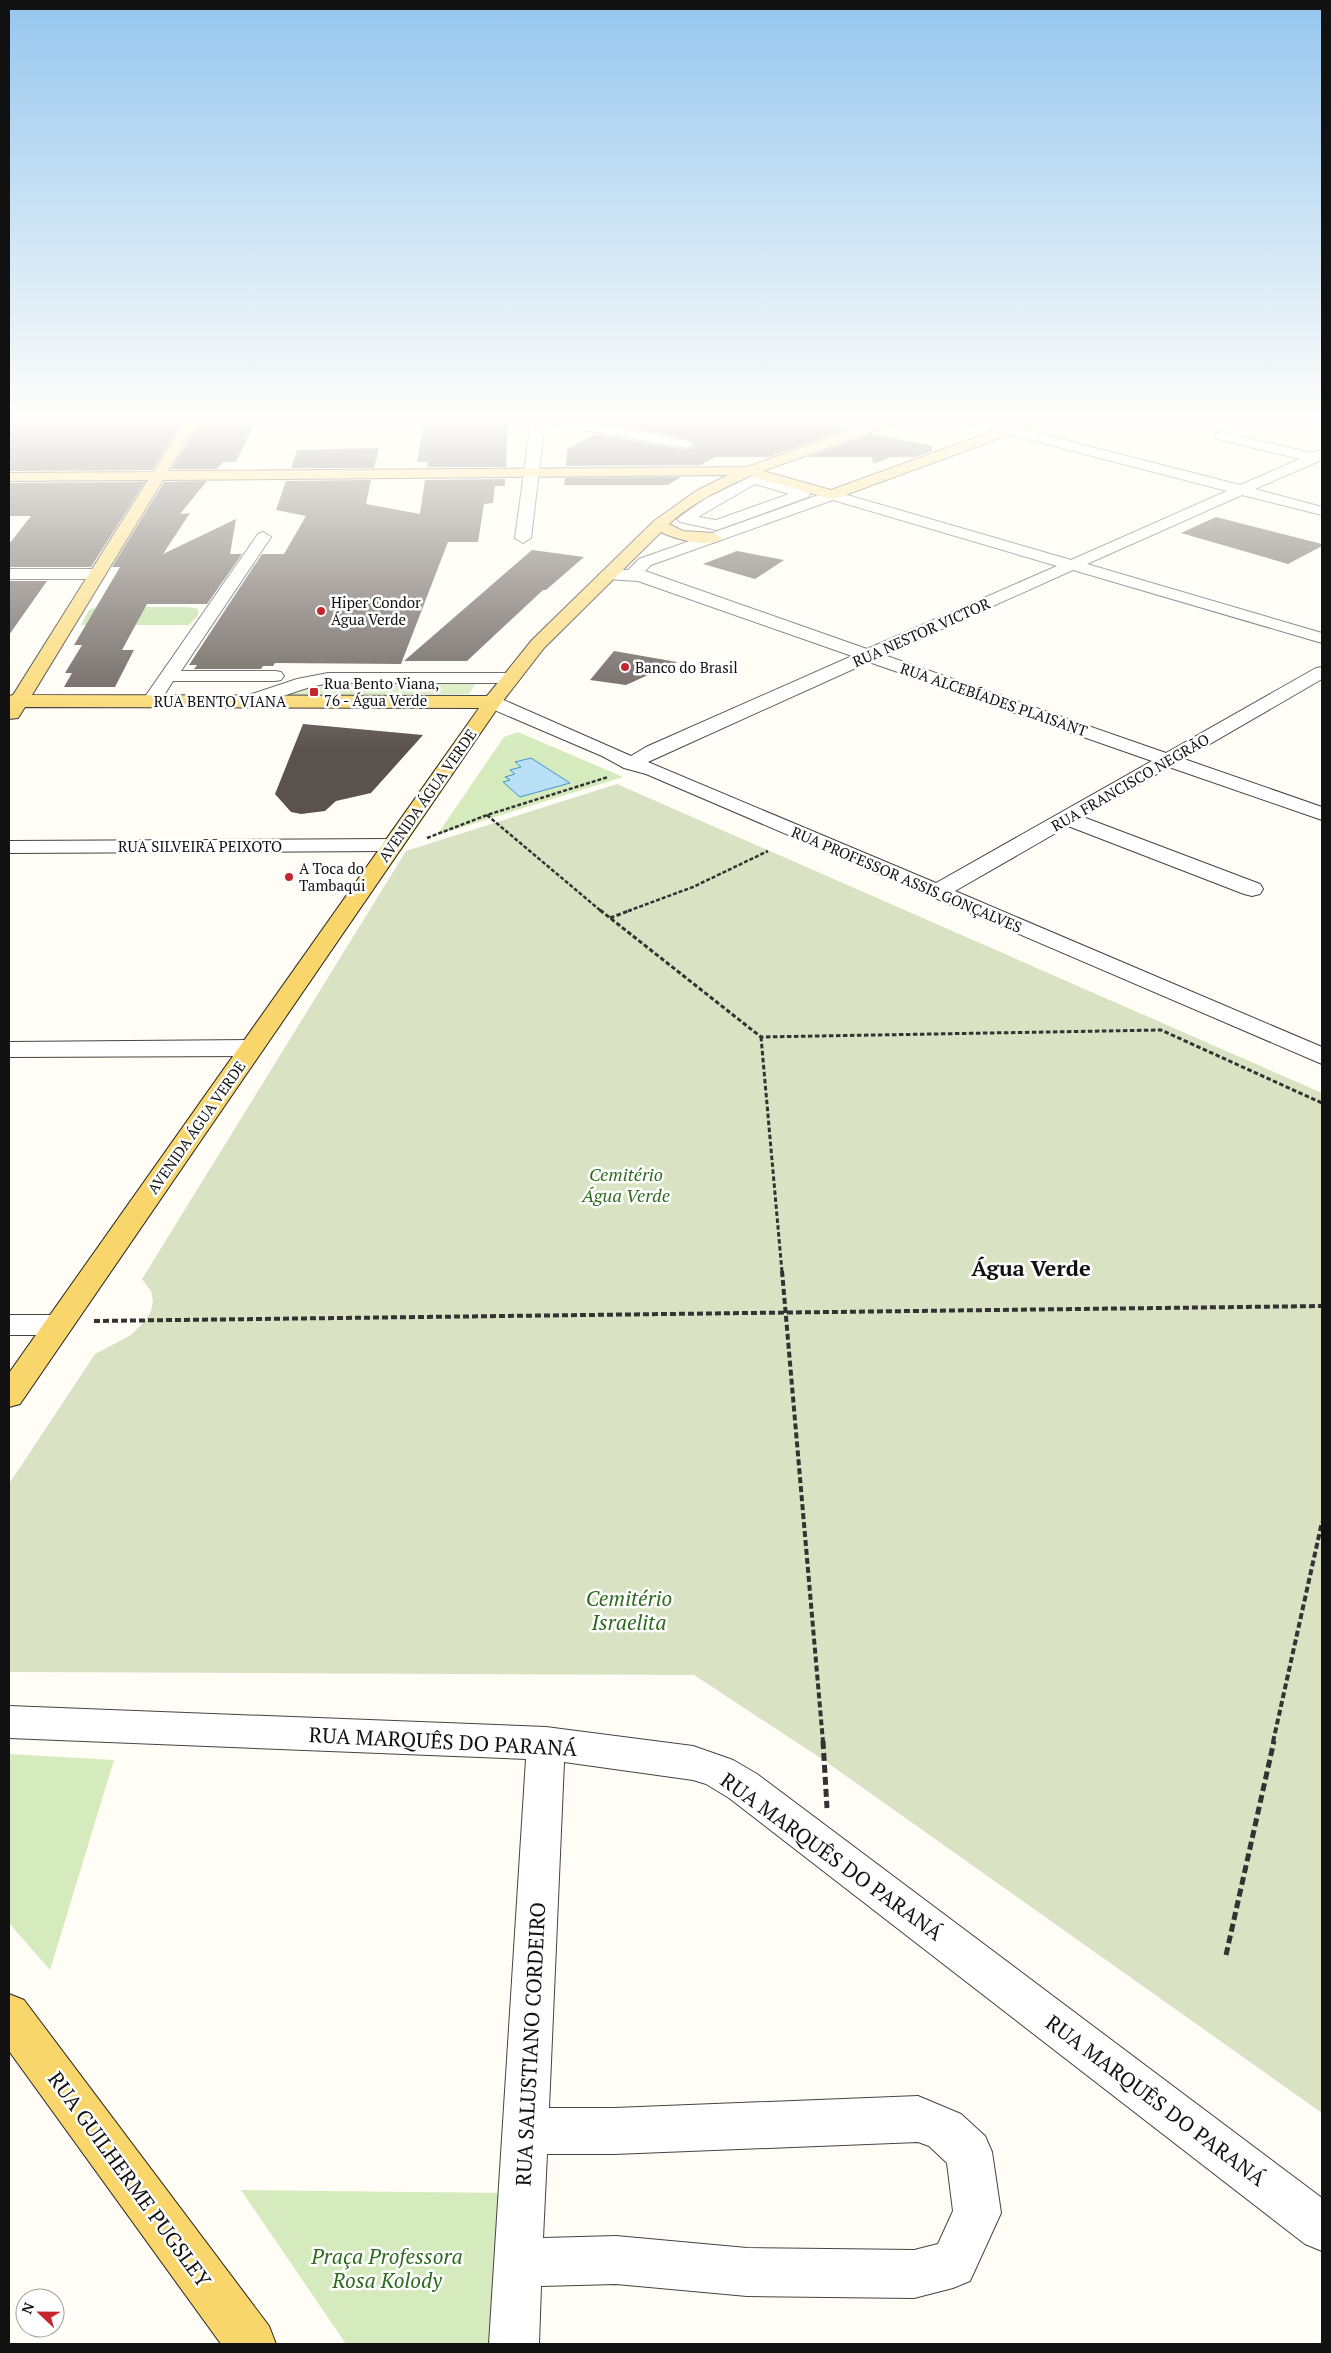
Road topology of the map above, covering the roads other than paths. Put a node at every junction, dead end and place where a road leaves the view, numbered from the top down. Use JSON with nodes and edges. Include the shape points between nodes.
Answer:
{"nodes":[{"id":1,"x":125,"y":531,"type":"edge"},
{"id":2,"x":524,"y":531,"type":"edge"},
{"id":3,"x":652,"y":531,"type":"edge"},
{"id":4,"x":669,"y":531,"type":"edge"},
{"id":5,"x":734,"y":531,"type":"edge"},
{"id":6,"x":955,"y":531,"type":"edge"},
{"id":7,"x":1150,"y":531,"type":"edge"},
{"id":8,"x":263,"y":537,"type":"dead end"},
{"id":9,"x":523,"y":538,"type":"dead end"},
{"id":10,"x":714,"y":538,"type":"junction"},
{"id":11,"x":1072,"y":565,"type":"junction"},
{"id":12,"x":9,"y":574,"type":"edge"},
{"id":13,"x":98,"y":574,"type":"junction"},
{"id":14,"x":607,"y":574,"type":"junction"},
{"id":15,"x":640,"y":576,"type":"junction"},
{"id":16,"x":1322,"y":638,"type":"edge"},
{"id":17,"x":869,"y":656,"type":"junction"},
{"id":18,"x":1322,"y":672,"type":"edge"},
{"id":19,"x":169,"y":676,"type":"junction"},
{"id":20,"x":274,"y":676,"type":"dead end"},
{"id":21,"x":509,"y":678,"type":"junction"},
{"id":22,"x":14,"y":701,"type":"edge"},
{"id":23,"x":151,"y":701,"type":"junction"},
{"id":24,"x":250,"y":701,"type":"junction"},
{"id":25,"x":492,"y":702,"type":"junction"},
{"id":26,"x":9,"y":717,"type":"edge"},
{"id":27,"x":1168,"y":760,"type":"junction"},
{"id":28,"x":631,"y":764,"type":"junction"},
{"id":29,"x":1322,"y":814,"type":"edge"},
{"id":30,"x":1066,"y":818,"type":"junction"},
{"id":31,"x":392,"y":845,"type":"junction"},
{"id":32,"x":9,"y":847,"type":"edge"},
{"id":33,"x":1252,"y":889,"type":"dead end"},
{"id":34,"x":937,"y":892,"type":"junction"},
{"id":35,"x":251,"y":1048,"type":"junction"},
{"id":36,"x":9,"y":1050,"type":"edge"},
{"id":37,"x":1322,"y":1056,"type":"edge"},
{"id":38,"x":9,"y":1325,"type":"edge"},
{"id":39,"x":58,"y":1325,"type":"junction"},
{"id":40,"x":9,"y":1396,"type":"edge"},
{"id":41,"x":9,"y":1722,"type":"edge"},
{"id":42,"x":546,"y":1743,"type":"junction"},
{"id":43,"x":9,"y":2015,"type":"edge"},
{"id":44,"x":525,"y":2131,"type":"junction"},
{"id":45,"x":1322,"y":2227,"type":"edge"},
{"id":46,"x":518,"y":2264,"type":"junction"},
{"id":47,"x":251,"y":2344,"type":"edge"},
{"id":48,"x":514,"y":2344,"type":"edge"}],
"edges":[{"from":1,"to":13,"type":"main road"},
{"from":2,"to":9,"type":"street"},
{"from":3,"to":14,"type":"main road","name":"AVENIDA ÁGUA VERDE"},
{"from":4,"to":10,"type":"main road","via":[[682,536]]},
{"from":5,"to":10,"type":"street"},
{"from":6,"to":11,"type":"street"},
{"from":7,"to":11,"type":"street","name":"RUA NESTOR VICTOR"},
{"from":8,"to":19,"type":"street"},
{"from":10,"to":15,"type":"street","via":[[645,562],[636,570]]},
{"from":11,"to":16,"type":"street"},
{"from":11,"to":17,"type":"street","name":"RUA NESTOR VICTOR"},
{"from":12,"to":13,"type":"street"},
{"from":13,"to":22,"type":"main road"},
{"from":14,"to":15,"type":"street","name":"RUA ALCEBÍADES PLAISANT"},
{"from":14,"to":21,"type":"main road","name":"AVENIDA ÁGUA VERDE"},
{"from":15,"to":17,"type":"street","name":"RUA ALCEBÍADES PLAISANT"},
{"from":17,"to":27,"type":"street","name":"RUA ALCEBÍADES PLAISANT"},
{"from":17,"to":28,"type":"street","name":"RUA NESTOR VICTOR","via":[[653,751]]},
{"from":18,"to":27,"type":"street","name":"RUA FRANCISCO NEGRÃO"},
{"from":19,"to":20,"type":"street"},
{"from":19,"to":23,"type":"street"},
{"from":21,"to":24,"type":"street","via":[[328,678]]},
{"from":21,"to":25,"type":"main road","name":"AVENIDA ÁGUA VERDE"},
{"from":22,"to":23,"type":"main road","name":"RUA BENTO VIANA"},
{"from":22,"to":26,"type":"main road"},
{"from":23,"to":24,"type":"main road","name":"RUA BENTO VIANA"},
{"from":24,"to":25,"type":"main road","name":"RUA BENTO VIANA"},
{"from":25,"to":28,"type":"street","name":"RUA PROFESSOR ASSIS GONÇALVES"},
{"from":25,"to":31,"type":"main road","name":"AVENIDA ÁGUA VERDE"},
{"from":27,"to":29,"type":"street","name":"RUA ALCEBÍADES PLAISANT"},
{"from":27,"to":30,"type":"street","name":"RUA FRANCISCO NEGRÃO"},
{"from":28,"to":34,"type":"street","name":"RUA PROFESSOR ASSIS GONÇALVES","via":[[653,770]]},
{"from":30,"to":33,"type":"street"},
{"from":30,"to":34,"type":"street","name":"RUA FRANCISCO NEGRÃO"},
{"from":31,"to":32,"type":"street","name":"RUA SILVEIRA PEIXOTO"},
{"from":31,"to":35,"type":"main road","name":"AVENIDA ÁGUA VERDE"},
{"from":34,"to":37,"type":"street","name":"RUA PROFESSOR ASSIS GONÇALVES"},
{"from":35,"to":36,"type":"street"},
{"from":35,"to":39,"type":"main road","name":"AVENIDA ÁGUA VERDE"},
{"from":38,"to":39,"type":"street"},
{"from":39,"to":40,"type":"main road","name":"AVENIDA ÁGUA VERDE"},
{"from":41,"to":42,"type":"street","name":"RUA MARQUÊS DO PARANÁ"},
{"from":42,"to":44,"type":"street","name":"RUA SALUSTIANO CORDEIRO"},
{"from":42,"to":45,"type":"street","name":"RUA MARQUÊS DO PARANÁ","via":[[693,1763],[744,1786]]},
{"from":43,"to":47,"type":"main road","name":"RUA GUILHERME PUGSLEY"},
{"from":44,"to":46,"type":"street","name":"RUA SALUSTIANO CORDEIRO"},
{"from":44,"to":46,"type":"street","via":[[614,2131],[918,2119],[945,2130],[969,2152],[977,2212],[953,2264],[914,2274],[747,2272],[616,2260]]},
{"from":46,"to":48,"type":"street","name":"RUA SALUSTIANO CORDEIRO"}]}
